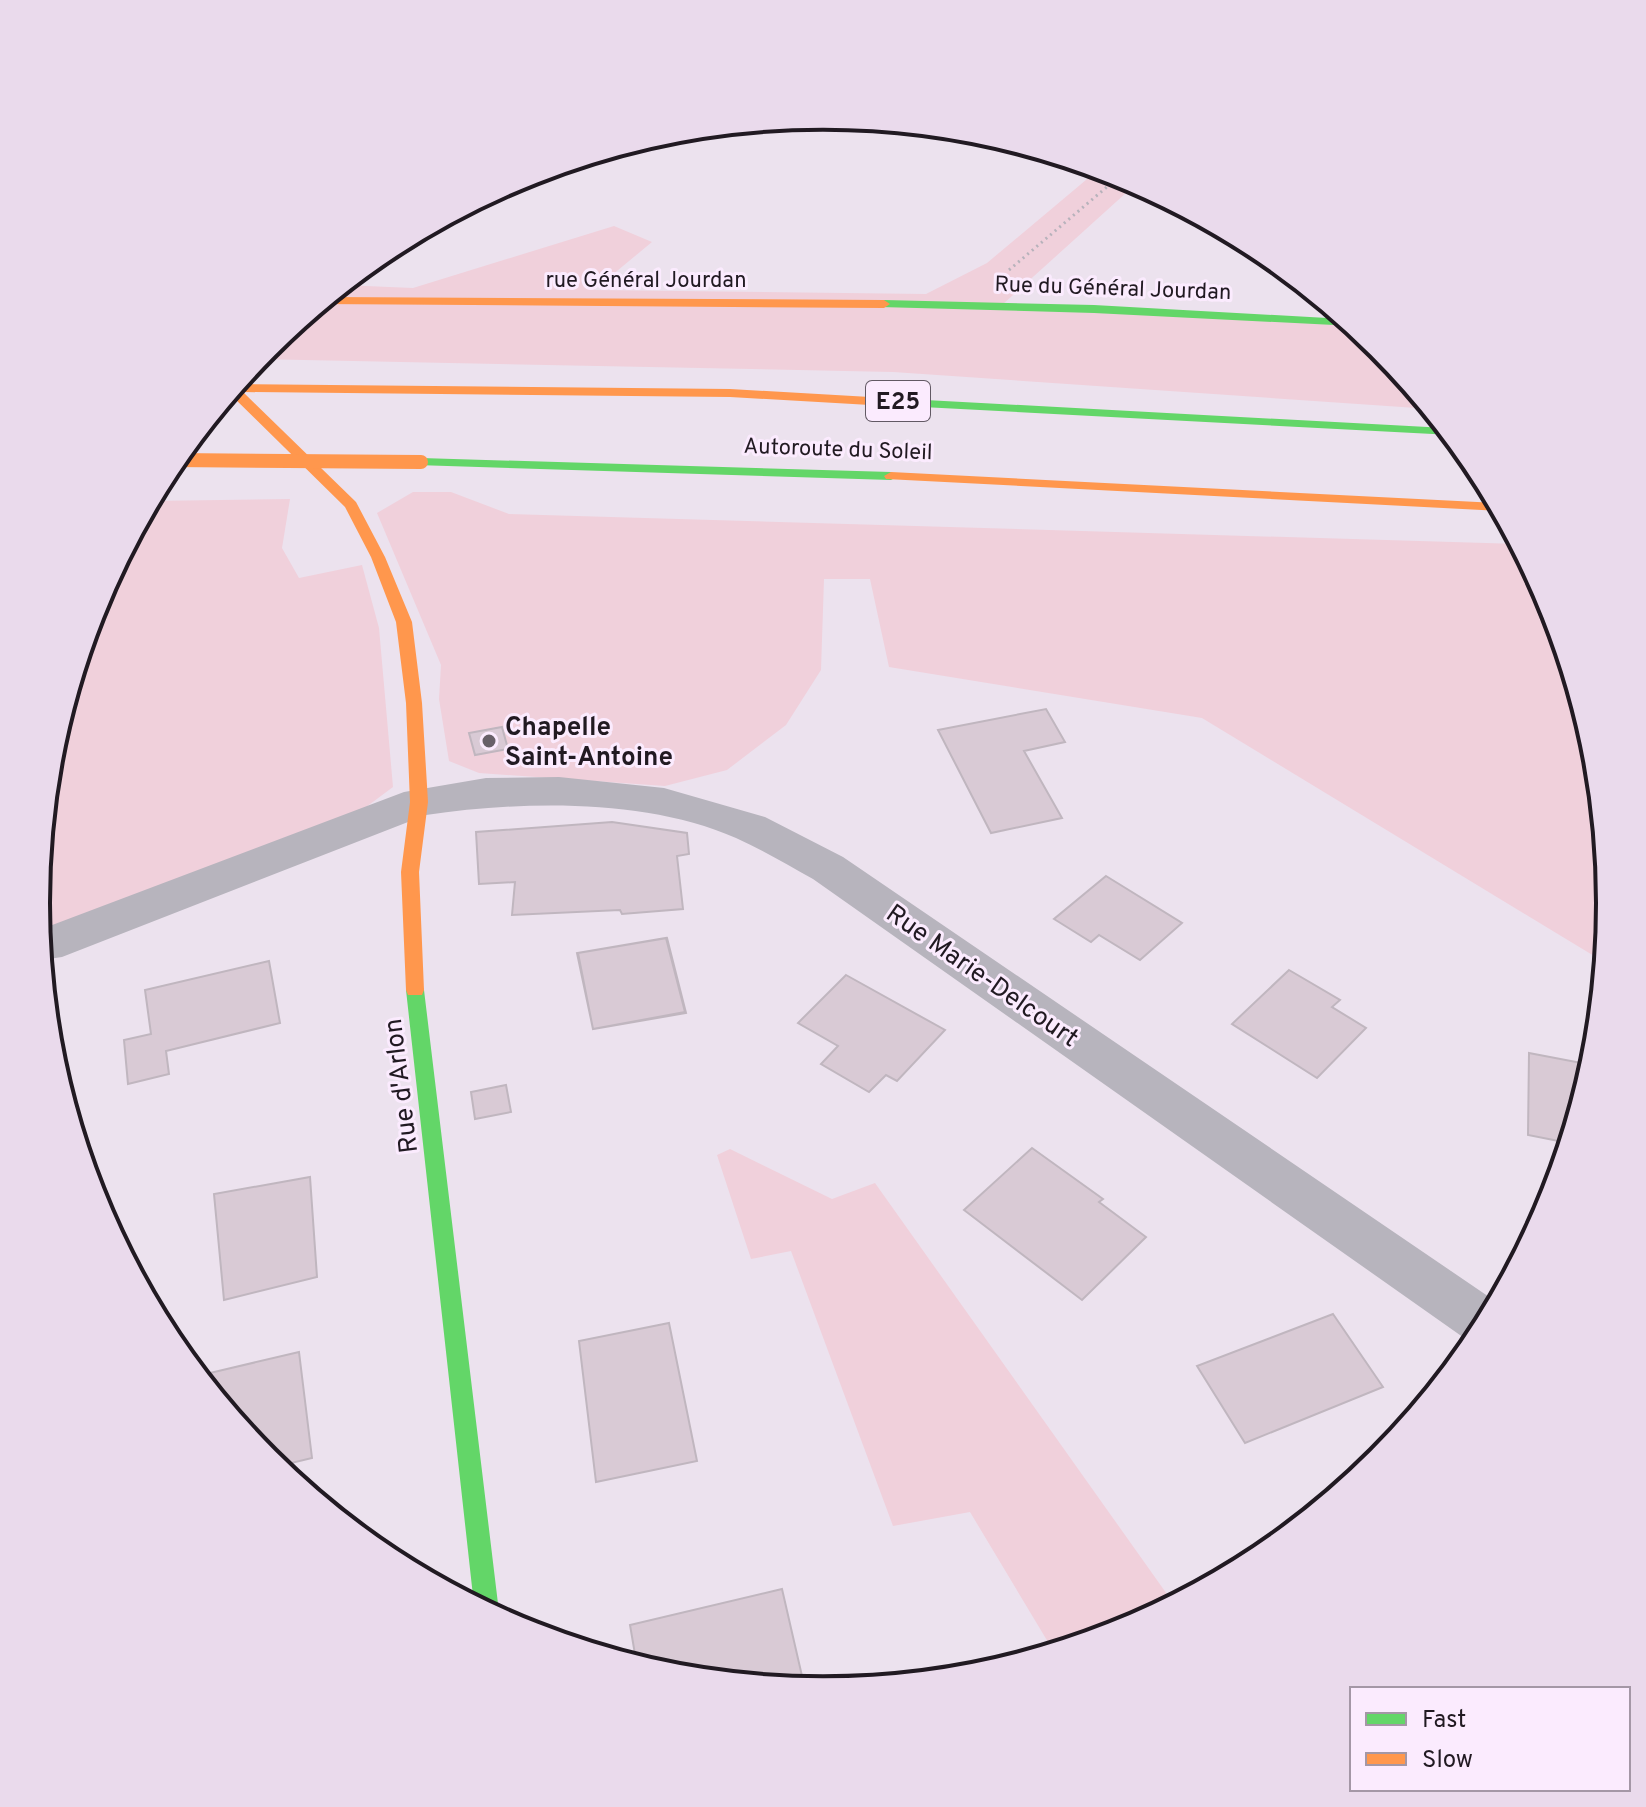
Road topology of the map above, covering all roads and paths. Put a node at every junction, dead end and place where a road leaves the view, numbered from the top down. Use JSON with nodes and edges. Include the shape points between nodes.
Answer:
{"nodes":[{"id":1,"x":1109,"y":185,"type":"edge"},
{"id":2,"x":338,"y":301,"type":"edge"},
{"id":3,"x":969,"y":305,"type":"junction"},
{"id":4,"x":1333,"y":322,"type":"edge"},
{"id":5,"x":246,"y":389,"type":"edge"},
{"id":6,"x":240,"y":397,"type":"edge"},
{"id":7,"x":1435,"y":431,"type":"edge"},
{"id":8,"x":190,"y":460,"type":"edge"},
{"id":9,"x":1485,"y":506,"type":"edge"},
{"id":10,"x":419,"y":802,"type":"junction"},
{"id":11,"x":52,"y":943,"type":"edge"},
{"id":12,"x":1476,"y":1317,"type":"edge"},
{"id":13,"x":485,"y":1599,"type":"edge"}],
"edges":[{"from":1,"to":3,"type":"path"},
{"from":2,"to":3,"type":"main road","name":"rue Général Jourdan"},
{"from":3,"to":4,"type":"main road","name":"Rue du Général Jourdan"},
{"from":5,"to":7,"type":"main road","name":"Autoroute du Soleil","number":"E25","via":[[730,393]]},
{"from":6,"to":10,"type":"main road","name":"Rue d'Arlon","via":[[351,505],[378,557],[404,622]]},
{"from":8,"to":9,"type":"main road","name":"Autoroute du Soleil","bridge":true,"via":[[744,468]]},
{"from":10,"to":11,"type":"street","name":"Rue Marie-Delcourt"},
{"from":10,"to":12,"type":"street","name":"Rue Marie-Delcourt","via":[[486,792],[559,791],[664,802],[750,827],[828,868]]},
{"from":10,"to":13,"type":"main road","name":"Rue d'Arlon","via":[[410,872],[411,958]]}]}
